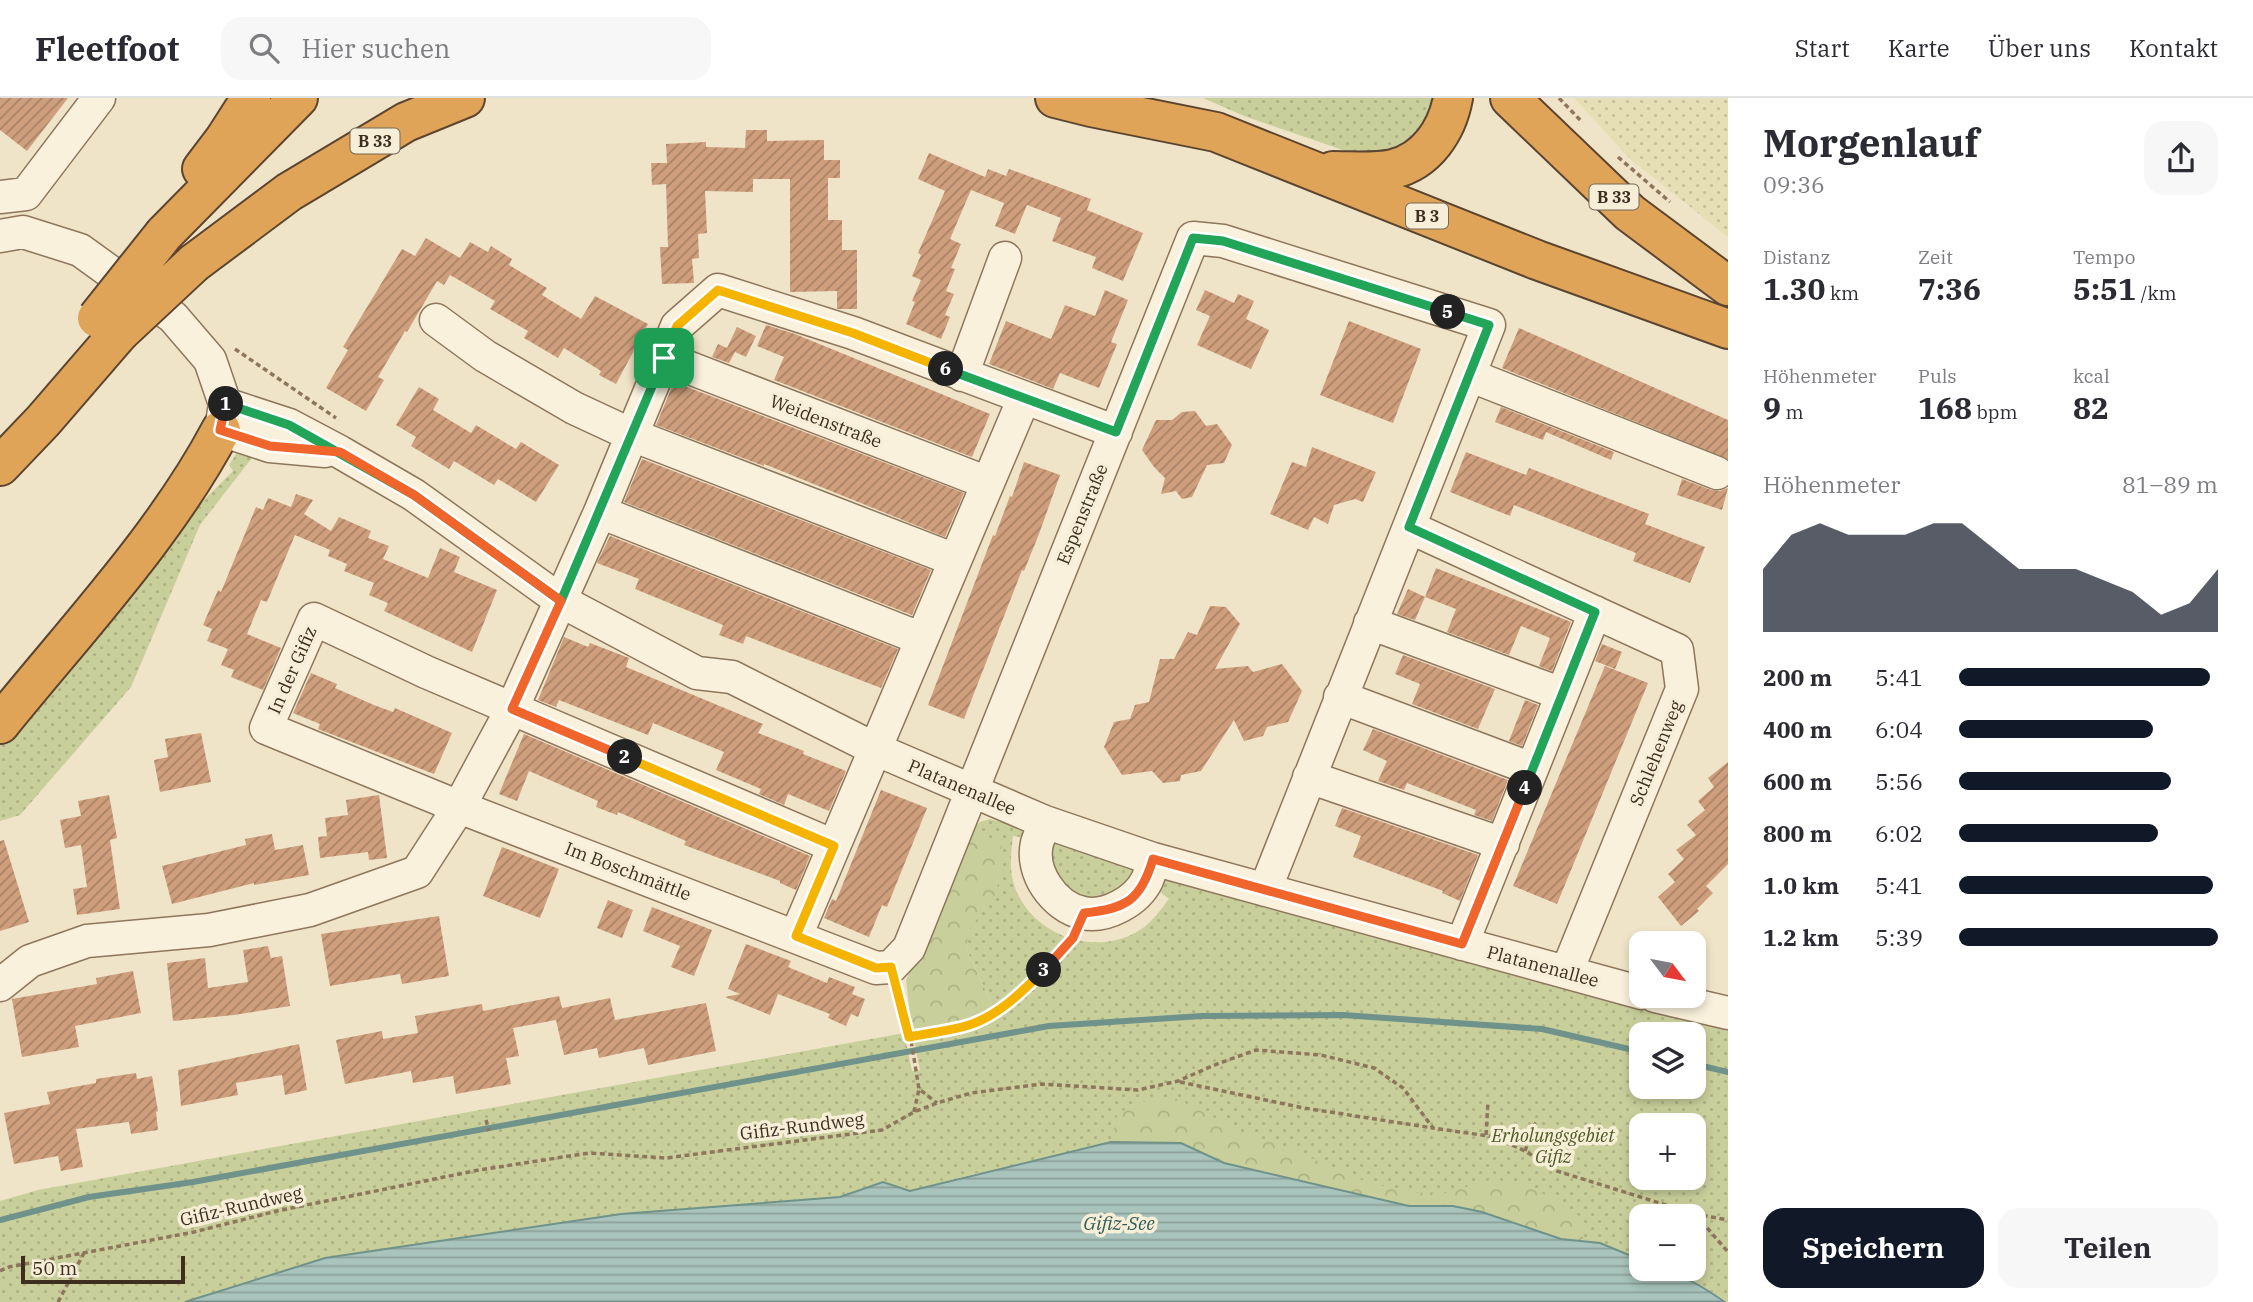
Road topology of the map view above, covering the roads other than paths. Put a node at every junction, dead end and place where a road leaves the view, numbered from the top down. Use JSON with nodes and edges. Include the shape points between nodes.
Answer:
{"nodes":[{"id":1,"x":99,"y":98,"type":"edge"},
{"id":2,"x":251,"y":98,"type":"edge"},
{"id":3,"x":298,"y":98,"type":"edge"},
{"id":4,"x":465,"y":98,"type":"edge"},
{"id":5,"x":1055,"y":98,"type":"edge"},
{"id":6,"x":1453,"y":98,"type":"edge"},
{"id":7,"x":1510,"y":98,"type":"edge"},
{"id":8,"x":1317,"y":172,"type":"junction"},
{"id":9,"x":0,"y":197,"type":"edge"},
{"id":10,"x":164,"y":234,"type":"junction"},
{"id":11,"x":0,"y":236,"type":"edge"},
{"id":12,"x":1005,"y":258,"type":"dead end"},
{"id":13,"x":1728,"y":286,"type":"edge"},
{"id":14,"x":436,"y":320,"type":"dead end"},
{"id":15,"x":108,"y":326,"type":"junction"},
{"id":16,"x":1728,"y":329,"type":"edge"},
{"id":17,"x":664,"y":358,"type":"junction"},
{"id":18,"x":962,"y":375,"type":"junction"},
{"id":19,"x":1469,"y":375,"type":"junction"},
{"id":20,"x":1024,"y":398,"type":"junction"},
{"id":21,"x":42,"y":405,"type":"junction"},
{"id":22,"x":223,"y":417,"type":"junction"},
{"id":23,"x":1116,"y":432,"type":"junction"},
{"id":24,"x":632,"y":435,"type":"junction"},
{"id":25,"x":1,"y":462,"type":"edge"},
{"id":26,"x":1717,"y":473,"type":"dead end"},
{"id":27,"x":988,"y":483,"type":"junction"},
{"id":28,"x":600,"y":512,"type":"junction"},
{"id":29,"x":1409,"y":527,"type":"junction"},
{"id":30,"x":956,"y":560,"type":"junction"},
{"id":31,"x":561,"y":601,"type":"junction"},
{"id":32,"x":1595,"y":612,"type":"junction"},
{"id":33,"x":1370,"y":623,"type":"junction"},
{"id":34,"x":922,"y":639,"type":"junction"},
{"id":35,"x":1563,"y":694,"type":"junction"},
{"id":36,"x":1340,"y":698,"type":"junction"},
{"id":37,"x":512,"y":709,"type":"junction"},
{"id":38,"x":0,"y":724,"type":"edge"},
{"id":39,"x":875,"y":749,"type":"junction"},
{"id":40,"x":1532,"y":769,"type":"junction"},
{"id":41,"x":1309,"y":777,"type":"junction"},
{"id":42,"x":971,"y":790,"type":"junction"},
{"id":43,"x":460,"y":807,"type":"junction"},
{"id":44,"x":1045,"y":822,"type":"junction"},
{"id":45,"x":1503,"y":844,"type":"junction"},
{"id":46,"x":834,"y":846,"type":"junction"},
{"id":47,"x":1153,"y":859,"type":"junction"},
{"id":48,"x":1265,"y":890,"type":"junction"},
{"id":49,"x":796,"y":936,"type":"junction"},
{"id":50,"x":1462,"y":944,"type":"junction"},
{"id":51,"x":1567,"y":971,"type":"junction"},
{"id":52,"x":0,"y":985,"type":"edge"},
{"id":53,"x":1629,"y":989,"type":"edge"},
{"id":54,"x":1706,"y":1008,"type":"edge"},
{"id":55,"x":1728,"y":1013,"type":"edge"}],
"edges":[{"from":1,"to":9,"type":"street","via":[[26,194]]},
{"from":2,"to":10,"type":"highway","via":[[187,187]]},
{"from":3,"to":10,"type":"highway","number":"B 33"},
{"from":4,"to":15,"type":"highway","number":"B 33","bridge":true,"via":[[406,122],[289,192]]},
{"from":5,"to":8,"type":"highway","number":"B 3","via":[[1216,132]]},
{"from":6,"to":8,"type":"highway","via":[[1435,142],[1417,159],[1394,169]]},
{"from":7,"to":13,"type":"highway","number":"B 33","via":[[1630,213]]},
{"from":8,"to":16,"type":"highway","number":"B 3","via":[[1537,260]]},
{"from":10,"to":15,"type":"highway","number":"B 33","bridge":true},
{"from":11,"to":22,"type":"street","via":[[23,232],[79,250],[173,317],[210,360]]},
{"from":12,"to":18,"type":"street"},
{"from":14,"to":24,"type":"street","via":[[485,356],[573,408]]},
{"from":15,"to":21,"type":"highway","number":"B 33"},
{"from":17,"to":18,"type":"street","via":[[677,326],[718,290],[853,333]]},
{"from":17,"to":24,"type":"street"},
{"from":17,"to":27,"type":"street","name":"Weidenstraße"},
{"from":18,"to":20,"type":"street"},
{"from":19,"to":23,"type":"street","name":"Espenstraße","via":[[1489,325],[1223,241],[1193,238]]},
{"from":19,"to":26,"type":"street"},
{"from":19,"to":29,"type":"street","name":"Espenstraße"},
{"from":20,"to":23,"type":"street"},
{"from":20,"to":27,"type":"street"},
{"from":21,"to":25,"type":"highway","number":"B 33"},
{"from":21,"to":25,"type":"highway"},
{"from":22,"to":31,"type":"street","name":"Platanenallee","via":[[270,446],[340,452],[414,495]]},
{"from":22,"to":38,"type":"highway","via":[[206,457],[163,523]]},
{"from":23,"to":42,"type":"street","name":"Espenstraße"},
{"from":24,"to":28,"type":"street"},
{"from":24,"to":30,"type":"street"},
{"from":27,"to":30,"type":"street"},
{"from":28,"to":31,"type":"street"},
{"from":28,"to":34,"type":"street"},
{"from":29,"to":32,"type":"street","name":"Schlehenweg"},
{"from":29,"to":33,"type":"street","name":"Espenstraße"},
{"from":30,"to":34,"type":"street"},
{"from":31,"to":37,"type":"street"},
{"from":31,"to":39,"type":"street","name":"Platanenallee","via":[[696,673],[732,677]]},
{"from":32,"to":35,"type":"street"},
{"from":32,"to":51,"type":"street","name":"Schlehenweg","via":[[1677,649],[1682,689]]},
{"from":33,"to":35,"type":"street"},
{"from":33,"to":36,"type":"street","name":"Espenstraße"},
{"from":34,"to":39,"type":"street"},
{"from":35,"to":40,"type":"street"},
{"from":36,"to":40,"type":"street"},
{"from":36,"to":41,"type":"street","name":"Espenstraße"},
{"from":37,"to":43,"type":"street"},
{"from":37,"to":43,"type":"street","name":"In der Gifiz","via":[[314,618],[267,728]]},
{"from":37,"to":46,"type":"street"},
{"from":39,"to":42,"type":"street","name":"Platanenallee"},
{"from":39,"to":46,"type":"street"},
{"from":40,"to":45,"type":"street"},
{"from":41,"to":45,"type":"street"},
{"from":41,"to":48,"type":"street","name":"Espenstraße"},
{"from":42,"to":44,"type":"street","name":"Platanenallee"},
{"from":42,"to":49,"type":"street","name":"Im Boschmättle","via":[[909,948],[891,967],[876,968]]},
{"from":43,"to":49,"type":"street","name":"Im Boschmättle"},
{"from":43,"to":52,"type":"street","via":[[417,873],[310,910],[209,930],[87,941],[30,961]]},
{"from":44,"to":47,"type":"street","name":"Platanenallee"},
{"from":44,"to":47,"type":"street","via":[[1037,844],[1037,867],[1047,889],[1084,913],[1110,911],[1131,900],[1146,882]]},
{"from":45,"to":50,"type":"street"},
{"from":46,"to":49,"type":"street"},
{"from":47,"to":48,"type":"street","name":"Platanenallee"},
{"from":48,"to":50,"type":"street","name":"Platanenallee"},
{"from":50,"to":51,"type":"street","name":"Platanenallee"},
{"from":51,"to":53,"type":"street","name":"Platanenallee"},
{"from":54,"to":55,"type":"street"}]}
